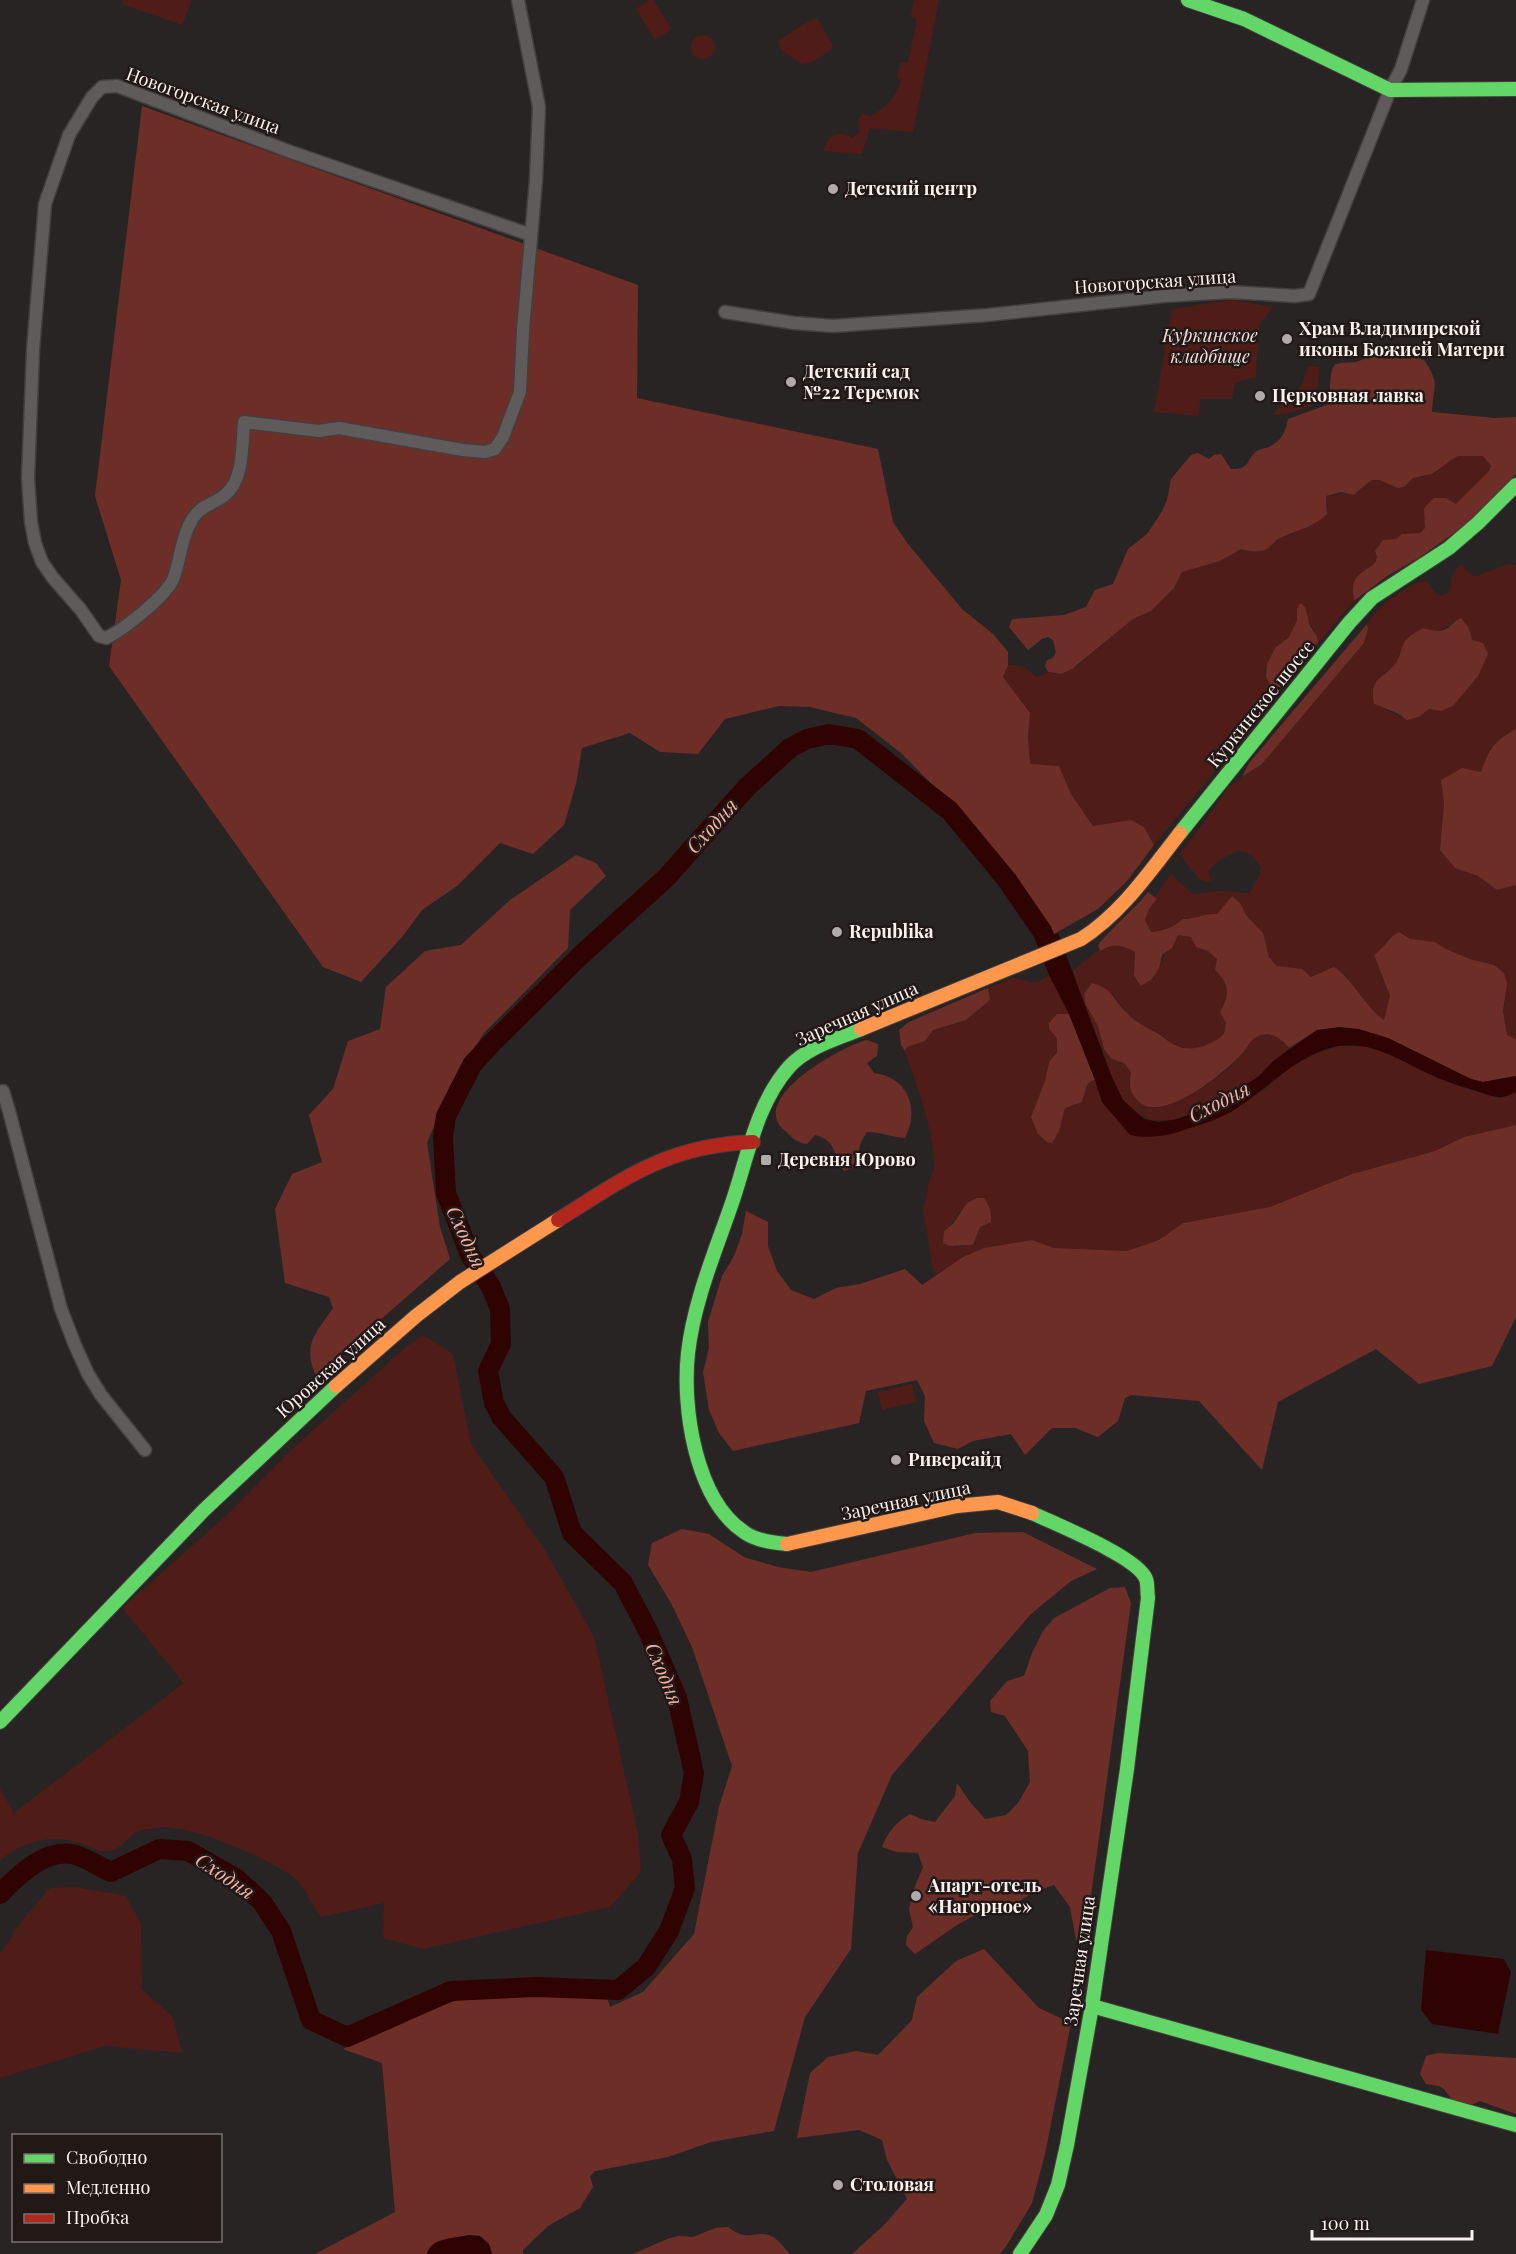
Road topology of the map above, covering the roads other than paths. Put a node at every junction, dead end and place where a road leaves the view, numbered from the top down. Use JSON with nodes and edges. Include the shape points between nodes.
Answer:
{"nodes":[{"id":1,"x":518,"y":0,"type":"edge"},
{"id":2,"x":1188,"y":0,"type":"edge"},
{"id":3,"x":1423,"y":0,"type":"edge"},
{"id":4,"x":1516,"y":89,"type":"edge"},
{"id":5,"x":1390,"y":90,"type":"junction"},
{"id":6,"x":531,"y":236,"type":"junction"},
{"id":7,"x":725,"y":312,"type":"dead end"},
{"id":8,"x":1516,"y":485,"type":"edge"},
{"id":9,"x":1045,"y":954,"type":"joint"},
{"id":10,"x":0,"y":1092,"type":"edge"},
{"id":11,"x":753,"y":1142,"type":"junction"},
{"id":12,"x":145,"y":1450,"type":"dead end"},
{"id":13,"x":4,"y":1718,"type":"edge"},
{"id":14,"x":1092,"y":2006,"type":"junction"},
{"id":15,"x":1516,"y":2125,"type":"edge"},
{"id":16,"x":1020,"y":2254,"type":"edge"}],
"edges":[{"from":1,"to":6,"type":"street","via":[[539,107]]},
{"from":2,"to":5,"type":"main road","via":[[1266,29]]},
{"from":3,"to":5,"type":"street","name":"Новогорская улица","via":[[1401,69]]},
{"from":4,"to":5,"type":"main road"},
{"from":5,"to":7,"type":"street","name":"Новогорская улица","via":[[1309,294],[1230,292],[1164,296],[988,315],[833,326]]},
{"from":6,"to":6,"type":"street","name":"Новогорская улица","via":[[520,392],[495,449],[463,450],[339,428],[319,431],[244,422],[234,487],[198,512],[186,533],[174,579],[136,619],[106,638],[99,636],[42,562],[31,522],[28,478],[45,204],[69,135],[102,87],[117,86]]},
{"from":8,"to":9,"type":"main road","name":"Куркинское шоссе","via":[[1449,548],[1372,598],[1125,902],[1106,921],[1073,943]]},
{"from":9,"to":11,"type":"main road","name":"Заречная улица","via":[[800,1058],[773,1089]]},
{"from":10,"to":12,"type":"street","via":[[3,1091],[9,1111],[61,1309],[75,1345],[101,1395]]},
{"from":11,"to":13,"type":"main road","name":"Юровская улица","via":[[693,1148],[652,1163],[460,1282],[308,1411],[204,1510]]},
{"from":11,"to":14,"type":"main road","name":"Заречная улица","via":[[692,1327],[687,1362],[690,1414],[699,1458],[715,1502],[727,1519],[758,1540],[790,1544],[957,1506],[999,1502],[1025,1509],[1121,1556],[1146,1579],[1146,1618],[1127,1769]]},
{"from":14,"to":15,"type":"main road"},
{"from":14,"to":16,"type":"main road","name":"Заречная улица","via":[[1058,2185],[1046,2215]]}]}
